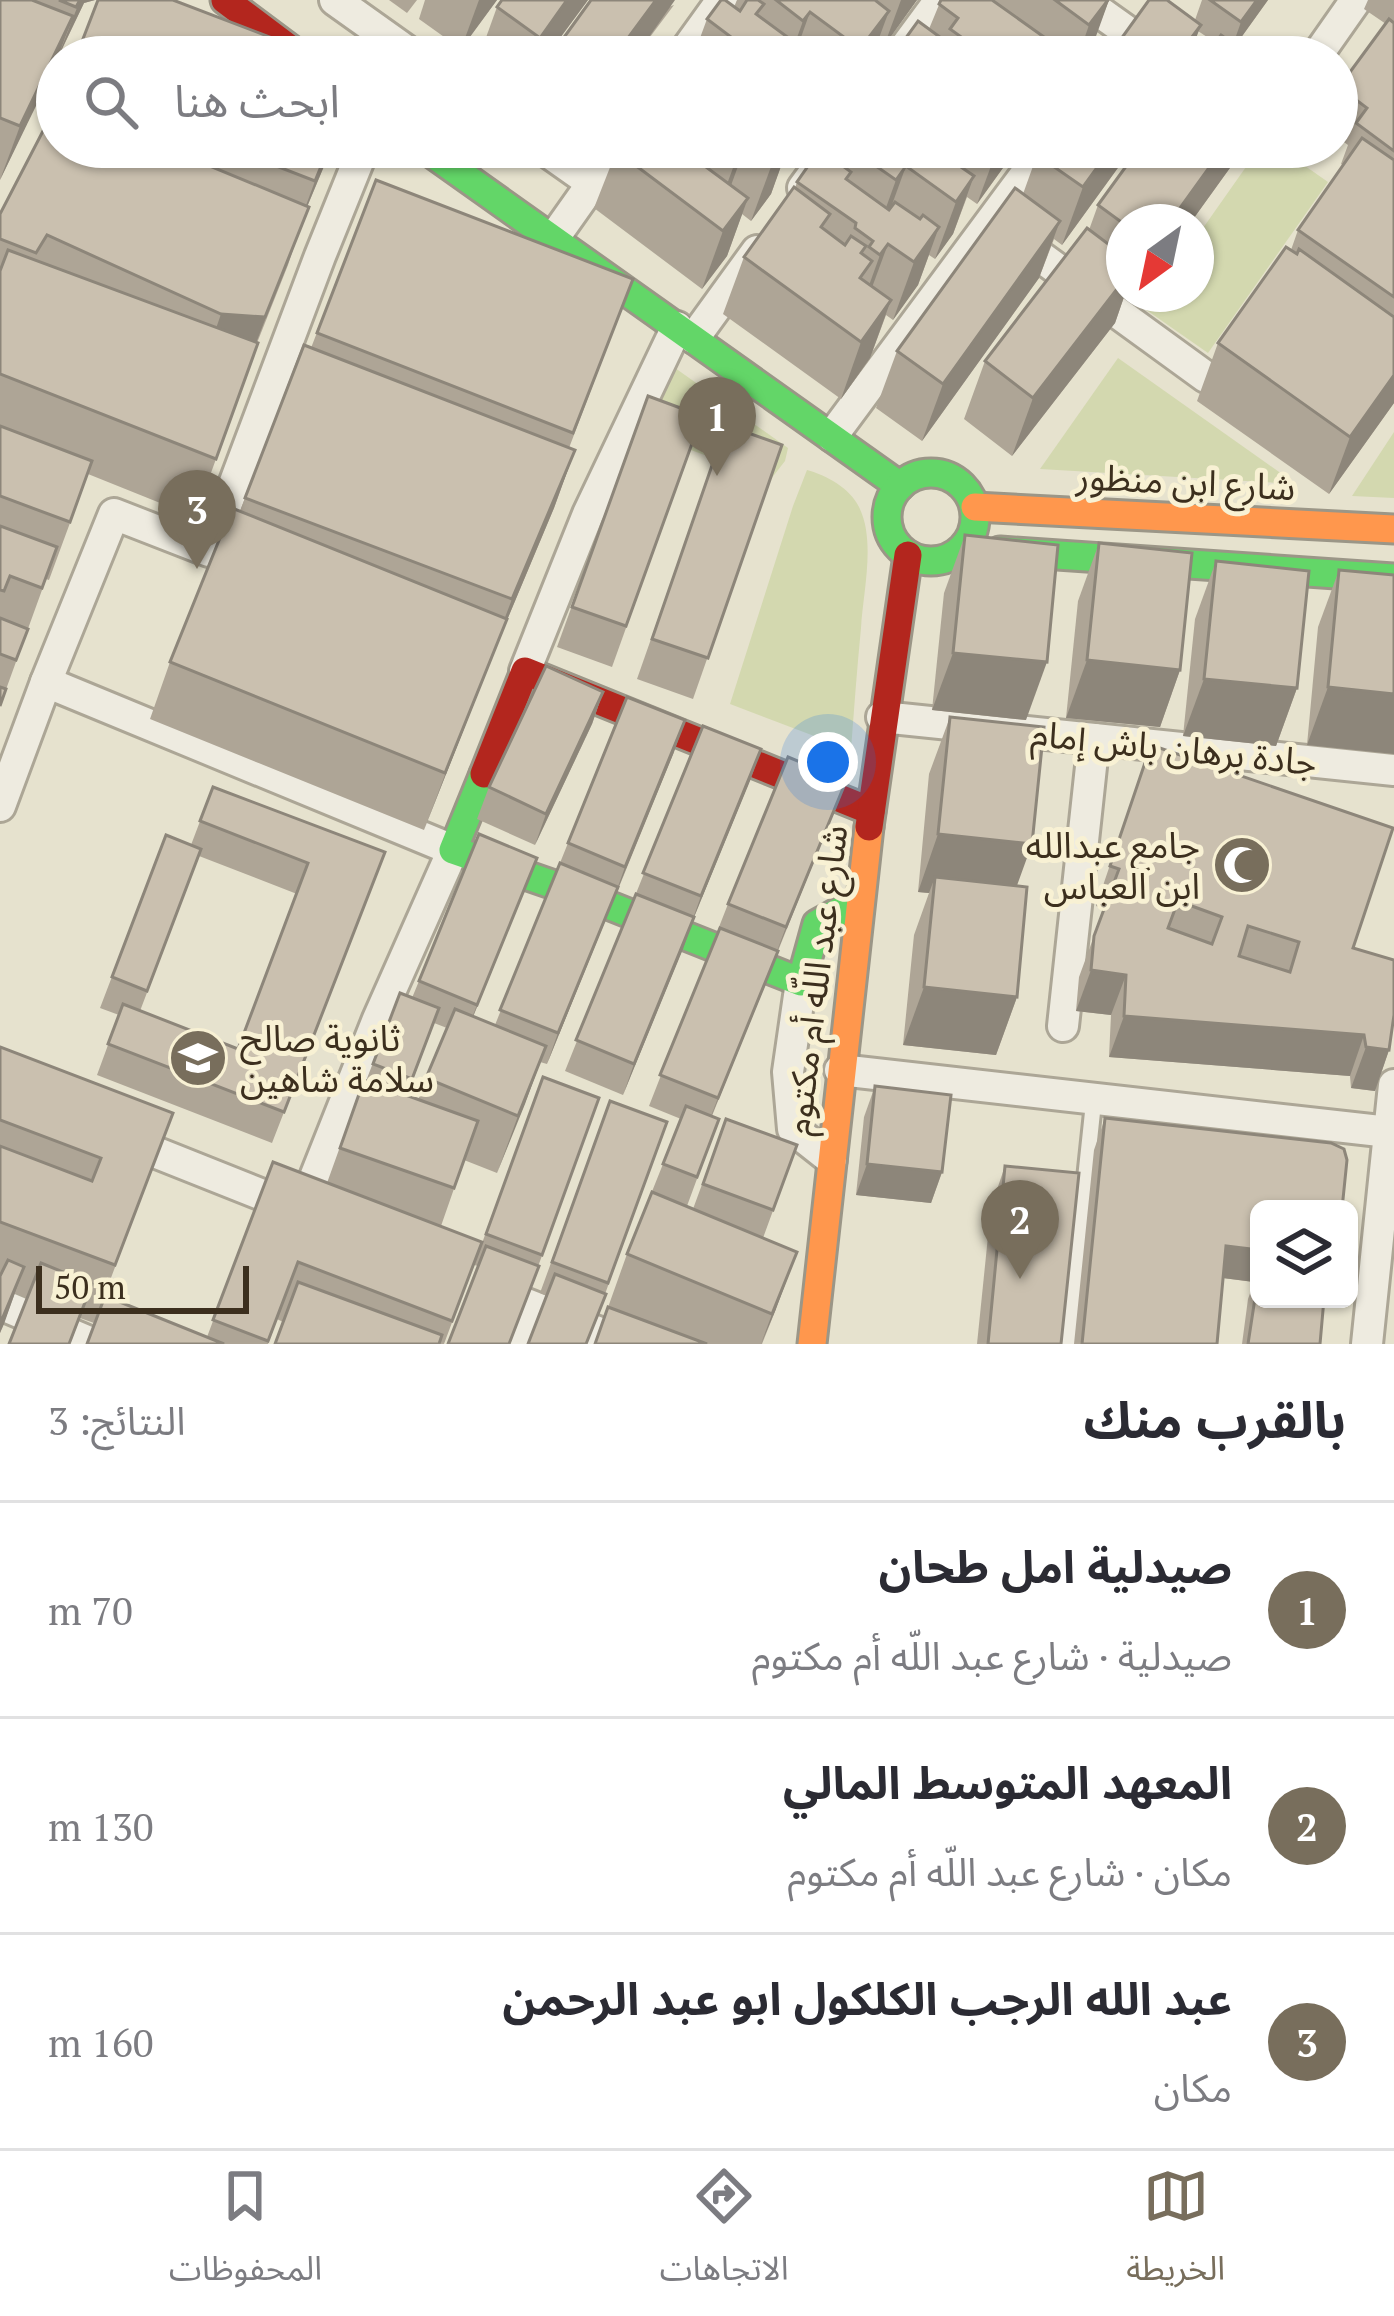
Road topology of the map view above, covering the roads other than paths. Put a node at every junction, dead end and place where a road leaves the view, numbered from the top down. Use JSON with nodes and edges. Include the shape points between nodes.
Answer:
{"nodes":[{"id":1,"x":225,"y":0,"type":"edge"},
{"id":2,"x":335,"y":0,"type":"edge"},
{"id":3,"x":940,"y":0,"type":"edge"},
{"id":4,"x":1083,"y":0,"type":"edge"},
{"id":5,"x":1356,"y":0,"type":"edge"},
{"id":6,"x":709,"y":4,"type":"edge"},
{"id":7,"x":273,"y":36,"type":"edge"},
{"id":8,"x":386,"y":36,"type":"edge"},
{"id":9,"x":692,"y":36,"type":"edge"},
{"id":10,"x":913,"y":36,"type":"edge"},
{"id":11,"x":1114,"y":36,"type":"edge"},
{"id":12,"x":1331,"y":36,"type":"edge"},
{"id":13,"x":356,"y":168,"type":"edge"},
{"id":14,"x":453,"y":168,"type":"edge"},
{"id":15,"x":571,"y":168,"type":"edge"},
{"id":16,"x":602,"y":168,"type":"edge"},
{"id":17,"x":818,"y":168,"type":"edge"},
{"id":18,"x":1031,"y":168,"type":"edge"},
{"id":19,"x":592,"y":183,"type":"junction"},
{"id":20,"x":992,"y":221,"type":"junction"},
{"id":21,"x":553,"y":239,"type":"junction"},
{"id":22,"x":686,"y":333,"type":"junction"},
{"id":23,"x":1206,"y":377,"type":"dead end"},
{"id":24,"x":832,"y":436,"type":"junction"},
{"id":25,"x":900,"y":486,"type":"junction"},
{"id":26,"x":975,"y":507,"type":"junction"},
{"id":27,"x":1394,"y":529,"type":"edge"},
{"id":28,"x":963,"y":548,"type":"junction"},
{"id":29,"x":908,"y":555,"type":"junction"},
{"id":30,"x":1394,"y":578,"type":"edge"},
{"id":31,"x":525,"y":671,"type":"junction"},
{"id":32,"x":46,"y":682,"type":"junction"},
{"id":33,"x":882,"y":717,"type":"junction"},
{"id":34,"x":1094,"y":739,"type":"junction"},
{"id":35,"x":1394,"y":770,"type":"edge"},
{"id":36,"x":0,"y":806,"type":"edge"},
{"id":37,"x":871,"y":811,"type":"junction"},
{"id":38,"x":453,"y":850,"type":"junction"},
{"id":39,"x":860,"y":900,"type":"junction"},
{"id":40,"x":801,"y":982,"type":"junction"},
{"id":41,"x":1064,"y":1025,"type":"dead end"},
{"id":42,"x":840,"y":1070,"type":"junction"},
{"id":43,"x":1394,"y":1085,"type":"edge"},
{"id":44,"x":1094,"y":1098,"type":"junction"},
{"id":45,"x":86,"y":1125,"type":"edge"},
{"id":46,"x":1389,"y":1132,"type":"junction"},
{"id":47,"x":831,"y":1159,"type":"junction"},
{"id":48,"x":451,"y":1273,"type":"edge"},
{"id":49,"x":0,"y":1304,"type":"edge"},
{"id":50,"x":537,"y":1310,"type":"junction"},
{"id":51,"x":94,"y":1344,"type":"edge"},
{"id":52,"x":523,"y":1344,"type":"edge"},
{"id":53,"x":628,"y":1344,"type":"edge"},
{"id":54,"x":812,"y":1344,"type":"edge"},
{"id":55,"x":1069,"y":1344,"type":"edge"},
{"id":56,"x":1366,"y":1344,"type":"edge"}],
"edges":[{"from":1,"to":7,"type":"main road"},
{"from":2,"to":8,"type":"street"},
{"from":3,"to":10,"type":"street"},
{"from":4,"to":11,"type":"street"},
{"from":5,"to":12,"type":"street"},
{"from":6,"to":9,"type":"street"},
{"from":13,"to":32,"type":"street","via":[[209,551],[114,514]]},
{"from":14,"to":21,"type":"main road"},
{"from":15,"to":19,"type":"street"},
{"from":16,"to":19,"type":"street"},
{"from":17,"to":22,"type":"street"},
{"from":18,"to":20,"type":"street"},
{"from":19,"to":21,"type":"street"},
{"from":20,"to":23,"type":"street"},
{"from":20,"to":24,"type":"street"},
{"from":21,"to":22,"type":"main road"},
{"from":22,"to":24,"type":"main road"},
{"from":22,"to":31,"type":"street","via":[[588,514]]},
{"from":24,"to":25,"type":"main road"},
{"from":25,"to":26,"type":"main road","via":[[923,473],[950,477]]},
{"from":25,"to":29,"type":"main road","via":[[887,522]]},
{"from":26,"to":27,"type":"main road","name":"شارع ابن منظور"},
{"from":26,"to":28,"type":"main road"},
{"from":28,"to":29,"type":"main road","via":[[937,561]]},
{"from":28,"to":30,"type":"main road"},
{"from":29,"to":33,"type":"main road","name":"شارع عبد اللّه أم مكتوم"},
{"from":31,"to":37,"type":"main road"},
{"from":31,"to":38,"type":"main road"},
{"from":32,"to":36,"type":"street"},
{"from":32,"to":38,"type":"street"},
{"from":33,"to":34,"type":"street","name":"جادة برهان باش إمام"},
{"from":33,"to":37,"type":"main road","name":"شارع عبد اللّه أم مكتوم"},
{"from":34,"to":35,"type":"street","name":"جادة برهان باش إمام"},
{"from":34,"to":41,"type":"street"},
{"from":37,"to":39,"type":"main road","name":"شارع عبد اللّه أم مكتوم"},
{"from":38,"to":40,"type":"main road"},
{"from":38,"to":45,"type":"street","via":[[378,1019],[312,1215]]},
{"from":39,"to":40,"type":"main road","via":[[818,924]]},
{"from":39,"to":42,"type":"main road","name":"شارع عبد اللّه أم مكتوم"},
{"from":40,"to":47,"type":"street","via":[[788,1072],[793,1129]]},
{"from":42,"to":44,"type":"street"},
{"from":42,"to":47,"type":"main road","name":"شارع عبد اللّه أم مكتوم"},
{"from":43,"to":46,"type":"street"},
{"from":44,"to":46,"type":"street"},
{"from":44,"to":55,"type":"lane"},
{"from":46,"to":56,"type":"street"},
{"from":47,"to":54,"type":"main road","name":"شارع عبد اللّه أم مكتوم"},
{"from":48,"to":50,"type":"street"},
{"from":49,"to":51,"type":"street"},
{"from":50,"to":52,"type":"street"},
{"from":50,"to":53,"type":"street"}]}
